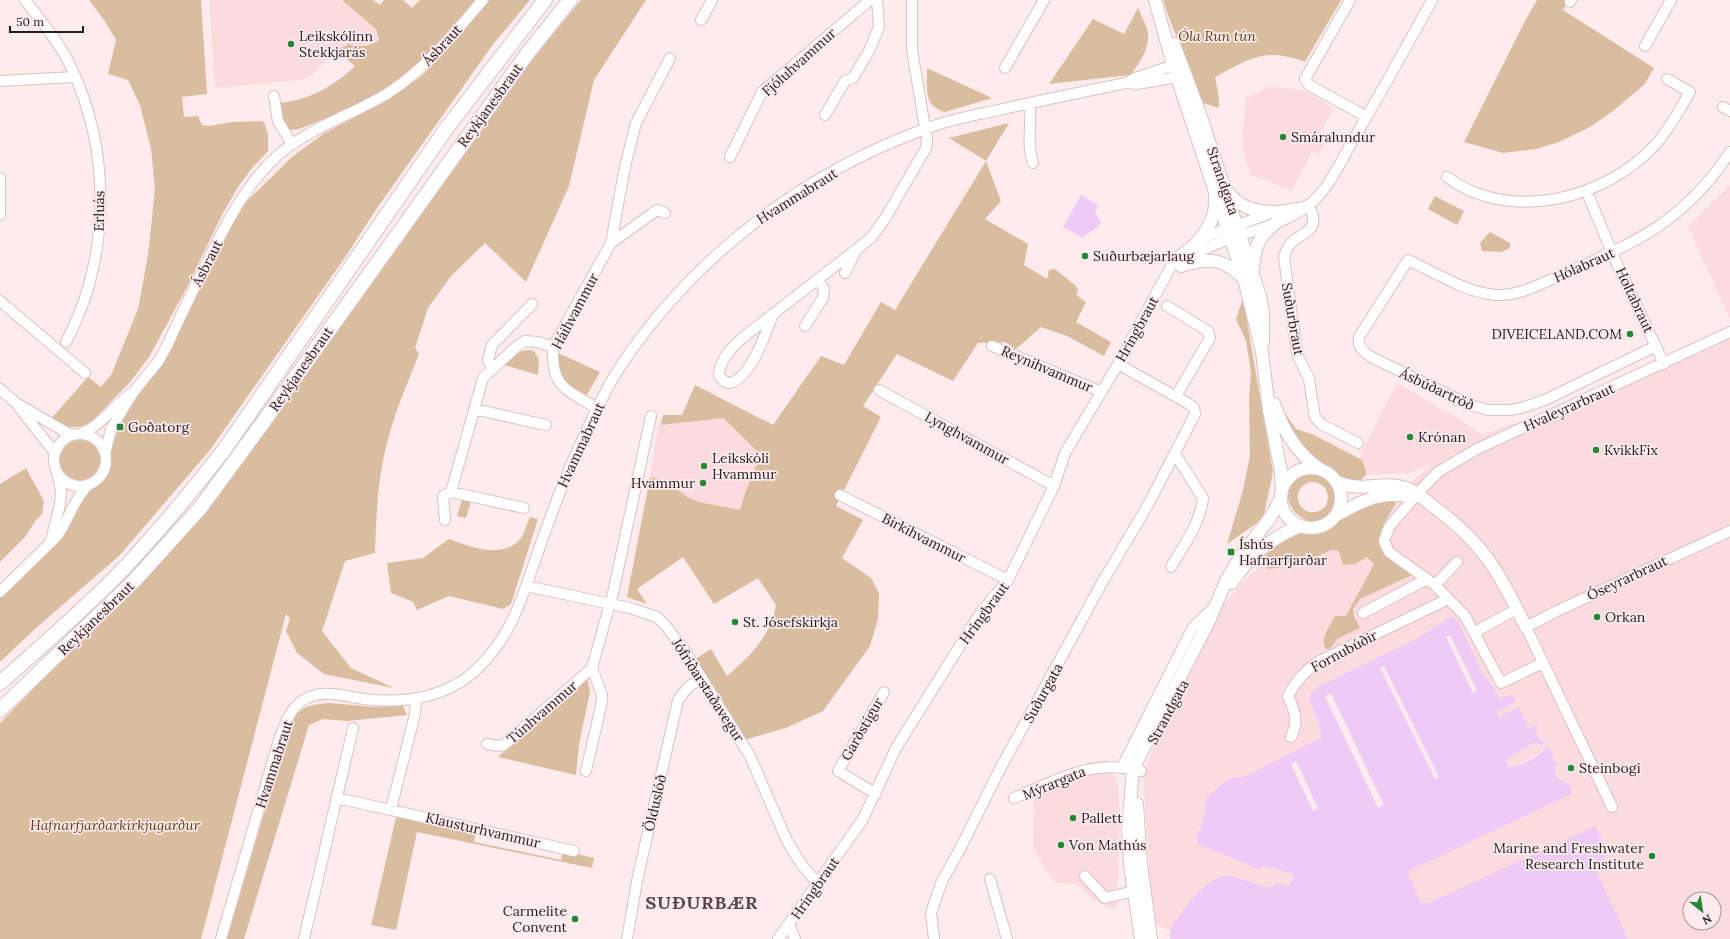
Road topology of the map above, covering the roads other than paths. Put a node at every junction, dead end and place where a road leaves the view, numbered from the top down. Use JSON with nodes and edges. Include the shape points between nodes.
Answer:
{"nodes":[{"id":1,"x":25,"y":0,"type":"edge"},
{"id":2,"x":483,"y":0,"type":"edge"},
{"id":3,"x":546,"y":0,"type":"edge"},
{"id":4,"x":570,"y":0,"type":"edge"},
{"id":5,"x":712,"y":0,"type":"edge"},
{"id":6,"x":870,"y":0,"type":"edge"},
{"id":7,"x":877,"y":0,"type":"edge"},
{"id":8,"x":912,"y":0,"type":"edge"},
{"id":9,"x":1044,"y":0,"type":"edge"},
{"id":10,"x":1155,"y":0,"type":"edge"},
{"id":11,"x":1350,"y":0,"type":"edge"},
{"id":12,"x":1432,"y":0,"type":"edge"},
{"id":13,"x":1671,"y":0,"type":"edge"},
{"id":14,"x":701,"y":20,"type":"dead end"},
{"id":15,"x":1645,"y":46,"type":"dead end"},
{"id":16,"x":670,"y":58,"type":"dead end"},
{"id":17,"x":1178,"y":64,"type":"junction"},
{"id":18,"x":1005,"y":68,"type":"dead end"},
{"id":19,"x":75,"y":77,"type":"junction"},
{"id":20,"x":1182,"y":77,"type":"junction"},
{"id":21,"x":1667,"y":79,"type":"dead end"},
{"id":22,"x":0,"y":81,"type":"edge"},
{"id":23,"x":1126,"y":83,"type":"junction"},
{"id":24,"x":274,"y":96,"type":"dead end"},
{"id":25,"x":1030,"y":103,"type":"junction"},
{"id":26,"x":826,"y":115,"type":"dead end"},
{"id":27,"x":1367,"y":117,"type":"junction"},
{"id":28,"x":926,"y":129,"type":"junction"},
{"id":29,"x":292,"y":144,"type":"junction"},
{"id":30,"x":1730,"y":152,"type":"edge"},
{"id":31,"x":730,"y":157,"type":"dead end"},
{"id":32,"x":1033,"y":162,"type":"dead end"},
{"id":33,"x":1447,"y":177,"type":"dead end"},
{"id":34,"x":0,"y":178,"type":"edge"},
{"id":35,"x":1219,"y":186,"type":"junction"},
{"id":36,"x":1587,"y":192,"type":"junction"},
{"id":37,"x":1306,"y":206,"type":"junction"},
{"id":38,"x":665,"y":213,"type":"dead end"},
{"id":39,"x":0,"y":214,"type":"edge"},
{"id":40,"x":1275,"y":217,"type":"junction"},
{"id":41,"x":1234,"y":232,"type":"junction"},
{"id":42,"x":1198,"y":241,"type":"junction"},
{"id":43,"x":611,"y":243,"type":"junction"},
{"id":44,"x":857,"y":248,"type":"junction"},
{"id":45,"x":1612,"y":252,"type":"junction"},
{"id":46,"x":1408,"y":260,"type":"joint"},
{"id":47,"x":1181,"y":266,"type":"junction"},
{"id":48,"x":845,"y":273,"type":"dead end"},
{"id":49,"x":1168,"y":274,"type":"junction"},
{"id":50,"x":1248,"y":276,"type":"junction"},
{"id":51,"x":818,"y":280,"type":"junction"},
{"id":52,"x":0,"y":302,"type":"edge"},
{"id":53,"x":532,"y":304,"type":"dead end"},
{"id":54,"x":1166,"y":306,"type":"dead end"},
{"id":55,"x":774,"y":314,"type":"junction"},
{"id":56,"x":805,"y":326,"type":"dead end"},
{"id":57,"x":1730,"y":332,"type":"edge"},
{"id":58,"x":66,"y":342,"type":"dead end"},
{"id":59,"x":992,"y":346,"type":"dead end"},
{"id":60,"x":1656,"y":346,"type":"junction"},
{"id":61,"x":553,"y":347,"type":"junction"},
{"id":62,"x":1118,"y":364,"type":"junction"},
{"id":63,"x":1664,"y":364,"type":"junction"},
{"id":64,"x":492,"y":369,"type":"junction"},
{"id":65,"x":85,"y":373,"type":"dead end"},
{"id":66,"x":1266,"y":384,"type":"junction"},
{"id":67,"x":0,"y":389,"type":"edge"},
{"id":68,"x":880,"y":390,"type":"dead end"},
{"id":69,"x":134,"y":391,"type":"junction"},
{"id":70,"x":1102,"y":392,"type":"junction"},
{"id":71,"x":1176,"y":396,"type":"junction"},
{"id":72,"x":16,"y":403,"type":"junction"},
{"id":73,"x":474,"y":408,"type":"junction"},
{"id":74,"x":597,"y":408,"type":"junction"},
{"id":75,"x":651,"y":416,"type":"dead end"},
{"id":76,"x":546,"y":425,"type":"dead end"},
{"id":77,"x":75,"y":435,"type":"junction"},
{"id":78,"x":1358,"y":443,"type":"dead end"},
{"id":79,"x":55,"y":453,"type":"junction"},
{"id":80,"x":105,"y":454,"type":"junction"},
{"id":81,"x":1175,"y":454,"type":"junction"},
{"id":82,"x":1320,"y":469,"type":"junction"},
{"id":83,"x":58,"y":475,"type":"junction"},
{"id":84,"x":1337,"y":482,"type":"junction"},
{"id":85,"x":88,"y":485,"type":"junction"},
{"id":86,"x":1054,"y":486,"type":"junction"},
{"id":87,"x":451,"y":492,"type":"junction"},
{"id":88,"x":1417,"y":494,"type":"junction"},
{"id":89,"x":840,"y":495,"type":"dead end"},
{"id":90,"x":1282,"y":495,"type":"junction"},
{"id":91,"x":524,"y":508,"type":"dead end"},
{"id":92,"x":1336,"y":515,"type":"junction"},
{"id":93,"x":445,"y":520,"type":"dead end"},
{"id":94,"x":1301,"y":526,"type":"junction"},
{"id":95,"x":1730,"y":531,"type":"edge"},
{"id":96,"x":51,"y":540,"type":"junction"},
{"id":97,"x":1457,"y":562,"type":"dead end"},
{"id":98,"x":1171,"y":567,"type":"dead end"},
{"id":99,"x":1427,"y":579,"type":"junction"},
{"id":100,"x":1008,"y":580,"type":"junction"},
{"id":101,"x":1436,"y":585,"type":"junction"},
{"id":102,"x":526,"y":586,"type":"junction"},
{"id":103,"x":0,"y":592,"type":"edge"},
{"id":104,"x":1448,"y":599,"type":"junction"},
{"id":105,"x":610,"y":604,"type":"junction"},
{"id":106,"x":1516,"y":609,"type":"junction"},
{"id":107,"x":1363,"y":613,"type":"dead end"},
{"id":108,"x":1526,"y":627,"type":"junction"},
{"id":109,"x":1475,"y":632,"type":"junction"},
{"id":110,"x":1543,"y":663,"type":"junction"},
{"id":111,"x":592,"y":668,"type":"junction"},
{"id":112,"x":702,"y":679,"type":"junction"},
{"id":113,"x":0,"y":683,"type":"edge"},
{"id":114,"x":884,"y":692,"type":"dead end"},
{"id":115,"x":416,"y":699,"type":"junction"},
{"id":116,"x":0,"y":710,"type":"edge"},
{"id":117,"x":353,"y":728,"type":"dead end"},
{"id":118,"x":1291,"y":737,"type":"dead end"},
{"id":119,"x":487,"y":744,"type":"dead end"},
{"id":120,"x":1132,"y":769,"type":"junction"},
{"id":121,"x":586,"y":771,"type":"dead end"},
{"id":122,"x":876,"y":794,"type":"junction"},
{"id":123,"x":337,"y":798,"type":"junction"},
{"id":124,"x":1014,"y":798,"type":"dead end"},
{"id":125,"x":1612,"y":807,"type":"dead end"},
{"id":126,"x":391,"y":809,"type":"junction"},
{"id":127,"x":574,"y":851,"type":"dead end"},
{"id":128,"x":1084,"y":876,"type":"dead end"},
{"id":129,"x":990,"y":878,"type":"dead end"},
{"id":130,"x":818,"y":884,"type":"junction"},
{"id":131,"x":1134,"y":891,"type":"junction"},
{"id":132,"x":789,"y":924,"type":"junction"},
{"id":133,"x":221,"y":939,"type":"edge"},
{"id":134,"x":304,"y":939,"type":"edge"},
{"id":135,"x":627,"y":939,"type":"edge"},
{"id":136,"x":778,"y":939,"type":"edge"},
{"id":137,"x":795,"y":939,"type":"edge"},
{"id":138,"x":934,"y":939,"type":"edge"},
{"id":139,"x":1007,"y":939,"type":"edge"},
{"id":140,"x":1141,"y":939,"type":"edge"},
{"id":141,"x":1151,"y":939,"type":"edge"}],
"edges":[{"from":1,"to":19,"type":"street","name":"Erluás","via":[[63,53]]},
{"from":2,"to":29,"type":"street","name":"Ásbraut","via":[[425,64],[404,82]]},
{"from":3,"to":113,"type":"highway","name":"Reykjanesbraut","via":[[446,129],[224,450],[189,496],[128,564]]},
{"from":4,"to":116,"type":"highway","name":"Reykjanesbraut","via":[[518,67],[260,428],[201,506],[135,580]]},
{"from":5,"to":14,"type":"street"},
{"from":6,"to":31,"type":"street","name":"Fjóluhvammur","via":[[762,92]]},
{"from":7,"to":26,"type":"street","via":[[879,27],[869,51],[854,78],[845,82]]},
{"from":8,"to":28,"type":"street","via":[[912,50]]},
{"from":9,"to":18,"type":"street"},
{"from":10,"to":17,"type":"main road","name":"Strandgata","via":[[1167,27]]},
{"from":11,"to":27,"type":"street","via":[[1305,79],[1309,85]]},
{"from":12,"to":27,"type":"street"},
{"from":13,"to":15,"type":"street"},
{"from":16,"to":43,"type":"street","name":"Háihvammur","via":[[636,123]]},
{"from":17,"to":20,"type":"main road","name":"Strandgata"},
{"from":17,"to":23,"type":"street","name":"Hvammabraut"},
{"from":19,"to":22,"type":"street"},
{"from":19,"to":58,"type":"street","name":"Erluás","via":[[94,135],[101,212],[98,246],[90,278],[82,307]]},
{"from":20,"to":23,"type":"street","name":"Hvammabraut","via":[[1137,84]]},
{"from":20,"to":35,"type":"main road","name":"Strandgata"},
{"from":21,"to":36,"type":"street","via":[[1690,92],[1668,130],[1633,165]]},
{"from":23,"to":25,"type":"street","name":"Hvammabraut"},
{"from":24,"to":29,"type":"street","via":[[278,121]]},
{"from":25,"to":28,"type":"street","name":"Hvammabraut"},
{"from":25,"to":32,"type":"street","via":[[1028,146]]},
{"from":27,"to":37,"type":"street","via":[[1327,185]]},
{"from":28,"to":44,"type":"street","via":[[926,148],[886,217],[871,238]]},
{"from":28,"to":74,"type":"street","name":"Hvammabraut","via":[[881,147],[814,183],[773,209],[730,242],[684,288],[635,347],[618,370]]},
{"from":29,"to":69,"type":"street","name":"Ásbraut","via":[[262,171],[241,199],[158,362]]},
{"from":30,"to":45,"type":"street","name":"Hólabraut","via":[[1707,183],[1680,211],[1652,231]]},
{"from":33,"to":36,"type":"street","via":[[1469,192],[1510,201],[1546,200]]},
{"from":34,"to":39,"type":"street"},
{"from":35,"to":40,"type":"main road","via":[[1239,204]]},
{"from":35,"to":41,"type":"main road","name":"Strandgata"},
{"from":35,"to":42,"type":"main road","via":[[1214,214]]},
{"from":36,"to":45,"type":"street","name":"Holtabraut"},
{"from":37,"to":40,"type":"street"},
{"from":37,"to":78,"type":"street","name":"Suðurbraut","via":[[1314,218],[1312,225],[1292,242],[1284,257],[1297,354],[1309,379],[1315,417],[1321,424]]},
{"from":38,"to":43,"type":"street","name":"Háihvammur","via":[[657,210]]},
{"from":40,"to":41,"type":"street"},
{"from":40,"to":50,"type":"main road","via":[[1257,243]]},
{"from":41,"to":42,"type":"street","name":"Hringbraut"},
{"from":41,"to":47,"type":"street","name":"Hringbraut","via":[[1200,250]]},
{"from":41,"to":50,"type":"main road","name":"Strandgata"},
{"from":42,"to":49,"type":"street","name":"Hringbraut","via":[[1175,259]]},
{"from":43,"to":61,"type":"street","name":"Háihvammur"},
{"from":44,"to":48,"type":"street"},
{"from":44,"to":51,"type":"street"},
{"from":45,"to":46,"type":"street","name":"Hólabraut","via":[[1517,294],[1505,295],[1472,290]]},
{"from":45,"to":60,"type":"street","name":"Holtabraut"},
{"from":46,"to":60,"type":"street","name":"Ásbúðartröð","via":[[1359,337],[1359,346],[1372,358],[1470,406],[1489,410],[1521,408],[1558,394]]},
{"from":47,"to":49,"type":"street","name":"Hringbraut"},
{"from":47,"to":50,"type":"main road","via":[[1201,260],[1214,260]]},
{"from":49,"to":62,"type":"street","name":"Hringbraut"},
{"from":50,"to":66,"type":"main road","name":"Strandgata","via":[[1264,313],[1262,352]]},
{"from":51,"to":55,"type":"street"},
{"from":51,"to":56,"type":"street","via":[[824,289],[823,298]]},
{"from":52,"to":65,"type":"street"},
{"from":53,"to":64,"type":"street","via":[[492,345],[488,360]]},
{"from":54,"to":71,"type":"street","via":[[1210,334]]},
{"from":55,"to":55,"type":"street","via":[[746,335],[728,353],[719,371],[722,380],[730,383],[742,377],[765,337]]},
{"from":57,"to":63,"type":"street","name":"Hvaleyrarbraut"},
{"from":59,"to":70,"type":"street","name":"Reynihvammur"},
{"from":60,"to":63,"type":"street","name":"Holtabraut"},
{"from":61,"to":64,"type":"street","via":[[525,341]]},
{"from":61,"to":74,"type":"street","name":"Háihvammur","via":[[552,365],[561,385]]},
{"from":62,"to":70,"type":"street","name":"Hringbraut"},
{"from":62,"to":71,"type":"street","name":"Suðurgata"},
{"from":63,"to":88,"type":"street","name":"Hvaleyrarbraut","via":[[1477,449],[1438,472]]},
{"from":64,"to":73,"type":"street","via":[[483,378]]},
{"from":66,"to":82,"type":"main road","name":"Strandgata","via":[[1287,434],[1305,457]]},
{"from":66,"to":90,"type":"main road","name":"Strandgata","via":[[1281,472]]},
{"from":67,"to":72,"type":"street"},
{"from":68,"to":86,"type":"street","name":"Lynghvammur"},
{"from":69,"to":77,"type":"street","name":"Ásbraut","via":[[122,399],[91,430]]},
{"from":69,"to":80,"type":"street","name":"Ásbraut","via":[[110,429]]},
{"from":70,"to":86,"type":"street","name":"Hringbraut","via":[[1065,453]]},
{"from":71,"to":81,"type":"street","name":"Suðurgata","via":[[1194,408],[1195,414]]},
{"from":72,"to":77,"type":"street"},
{"from":72,"to":79,"type":"street"},
{"from":73,"to":76,"type":"street"},
{"from":73,"to":87,"type":"street"},
{"from":74,"to":102,"type":"street","name":"Hvammabraut","via":[[560,492]]},
{"from":75,"to":105,"type":"street"},
{"from":77,"to":79,"type":"street","via":[[61,443]]},
{"from":77,"to":80,"type":"street","via":[[95,439]]},
{"from":79,"to":83,"type":"street","via":[[54,462]]},
{"from":80,"to":85,"type":"street","via":[[106,461],[100,476]]},
{"from":81,"to":98,"type":"street","via":[[1204,498],[1196,524]]},
{"from":81,"to":138,"type":"street","name":"Suðurgata","via":[[1000,769],[960,851],[942,881],[931,913]]},
{"from":82,"to":84,"type":"main road"},
{"from":82,"to":90,"type":"main road","via":[[1300,470],[1292,475]]},
{"from":83,"to":85,"type":"street","via":[[69,484]]},
{"from":83,"to":96,"type":"street","via":[[60,504]]},
{"from":84,"to":88,"type":"main road","via":[[1349,487],[1407,488]]},
{"from":84,"to":92,"type":"main road","via":[[1342,499]]},
{"from":85,"to":96,"type":"street","via":[[74,502],[62,529]]},
{"from":86,"to":100,"type":"street","name":"Hringbraut"},
{"from":87,"to":91,"type":"street"},
{"from":87,"to":93,"type":"street","via":[[443,496]]},
{"from":88,"to":92,"type":"main road","via":[[1373,498]]},
{"from":88,"to":99,"type":"street","via":[[1387,531],[1384,541],[1389,552]]},
{"from":88,"to":106,"type":"main road","via":[[1442,513],[1478,547],[1498,574]]},
{"from":89,"to":100,"type":"street","name":"Birkihvammur"},
{"from":90,"to":94,"type":"main road","via":[[1287,515]]},
{"from":90,"to":120,"type":"main road","name":"Strandgata","via":[[1270,518],[1235,563],[1204,631]]},
{"from":92,"to":94,"type":"main road","via":[[1324,525],[1308,528]]},
{"from":94,"to":120,"type":"main road","name":"Strandgata","via":[[1275,538],[1239,572],[1205,645],[1157,732]]},
{"from":95,"to":108,"type":"street","name":"Óseyrarbraut"},
{"from":96,"to":103,"type":"street"},
{"from":97,"to":101,"type":"street"},
{"from":99,"to":101,"type":"street"},
{"from":99,"to":107,"type":"street","name":"Fornubúðir"},
{"from":100,"to":122,"type":"street","name":"Hringbraut","via":[[981,612],[916,714],[896,748]]},
{"from":101,"to":104,"type":"street"},
{"from":102,"to":105,"type":"street","name":"Jófríðarstaðavegur"},
{"from":102,"to":115,"type":"street","name":"Hvammabraut","via":[[509,630],[481,666],[445,690]]},
{"from":104,"to":109,"type":"street","via":[[1465,616]]},
{"from":104,"to":118,"type":"street","name":"Fornubúðir","via":[[1306,670],[1288,696],[1295,712],[1296,725]]},
{"from":105,"to":111,"type":"street"},
{"from":105,"to":112,"type":"street","name":"Jófríðarstaðavegur","via":[[657,617],[683,648]]},
{"from":106,"to":108,"type":"main road"},
{"from":106,"to":109,"type":"street"},
{"from":108,"to":110,"type":"street"},
{"from":109,"to":110,"type":"street","via":[[1501,683]]},
{"from":110,"to":125,"type":"street"},
{"from":111,"to":119,"type":"street","name":"Túnhvammur","via":[[504,745]]},
{"from":111,"to":121,"type":"street","name":"Túnhvammur","via":[[602,695]]},
{"from":112,"to":130,"type":"street","name":"Jófríðarstaðavegur","via":[[750,756],[787,841]]},
{"from":112,"to":135,"type":"street","name":"Ölduslóð","via":[[689,686],[678,700],[637,881]]},
{"from":114,"to":122,"type":"street","name":"Garðstígur","via":[[838,770]]},
{"from":115,"to":126,"type":"street","via":[[415,714]]},
{"from":115,"to":133,"type":"street","name":"Hvammabraut","via":[[380,700],[333,693],[305,699],[294,710],[278,743]]},
{"from":117,"to":123,"type":"street"},
{"from":120,"to":124,"type":"street","name":"Mýrargata","via":[[1094,767]]},
{"from":120,"to":131,"type":"main road","name":"Strandgata","via":[[1128,831]]},
{"from":120,"to":141,"type":"main road","name":"Strandgata"},
{"from":122,"to":130,"type":"street","name":"Hringbraut","via":[[863,820]]},
{"from":123,"to":126,"type":"street","name":"Klausturhvammur"},
{"from":123,"to":134,"type":"street"},
{"from":126,"to":127,"type":"street","name":"Klausturhvammur"},
{"from":128,"to":131,"type":"street","via":[[1104,898]]},
{"from":129,"to":139,"type":"street"},
{"from":130,"to":132,"type":"street","name":"Hringbraut"},
{"from":131,"to":140,"type":"main road","name":"Strandgata"},
{"from":132,"to":136,"type":"street","name":"Hringbraut"},
{"from":132,"to":137,"type":"street"}]}
